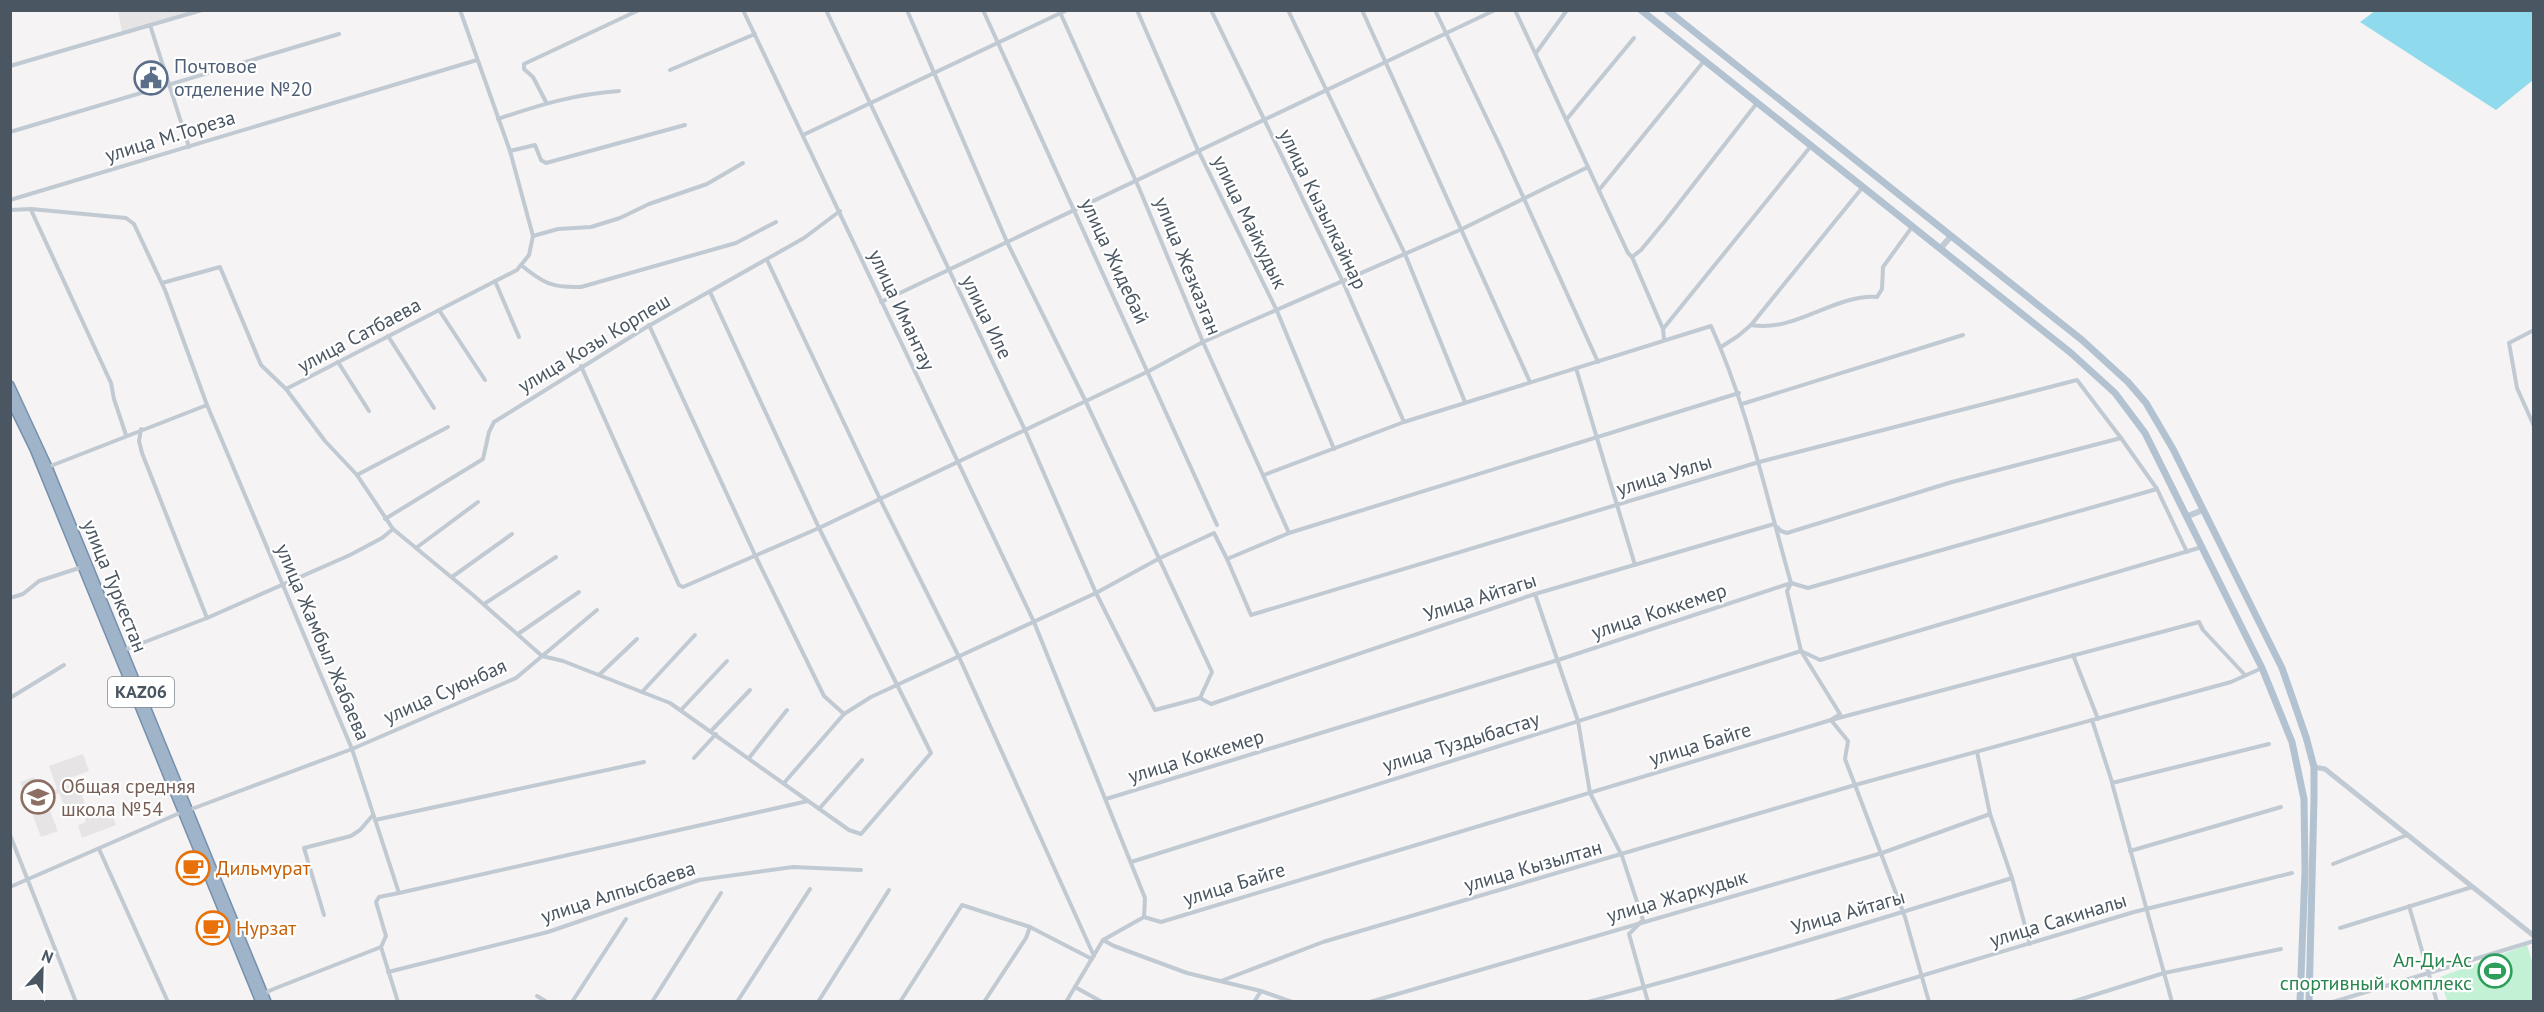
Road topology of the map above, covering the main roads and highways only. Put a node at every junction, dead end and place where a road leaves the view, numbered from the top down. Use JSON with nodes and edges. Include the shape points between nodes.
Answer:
{"nodes":[{"id":1,"x":1641,"y":10,"type":"edge"},
{"id":2,"x":1666,"y":10,"type":"edge"},
{"id":3,"x":1951,"y":236,"type":"junction"},
{"id":4,"x":1940,"y":249,"type":"junction"},
{"id":5,"x":10,"y":385,"type":"edge"},
{"id":6,"x":10,"y":400,"type":"edge"},
{"id":7,"x":37,"y":448,"type":"junction"},
{"id":8,"x":2203,"y":510,"type":"junction"},
{"id":9,"x":2188,"y":516,"type":"junction"},
{"id":10,"x":185,"y":811,"type":"junction"},
{"id":11,"x":261,"y":1000,"type":"edge"},
{"id":12,"x":2300,"y":1002,"type":"edge"},
{"id":13,"x":2309,"y":1002,"type":"edge"}],
"edges":[{"from":1,"to":4,"type":"main road"},
{"from":2,"to":3,"type":"main road"},
{"from":3,"to":4,"type":"main road"},
{"from":3,"to":8,"type":"main road","via":[[2082,340],[2128,382],[2159,424]]},
{"from":4,"to":9,"type":"main road","via":[[2115,393],[2145,433]]},
{"from":5,"to":7,"type":"highway","name":"улица Туркестан","number":"KАZ06"},
{"from":6,"to":7,"type":"highway","name":"улица Туркестан","number":"KАZ06"},
{"from":7,"to":10,"type":"highway","name":"улица Туркестан","number":"KАZ06","via":[[82,567]]},
{"from":7,"to":10,"type":"highway","name":"улица Туркестан","number":"KАZ06","via":[[124,650]]},
{"from":8,"to":9,"type":"main road"},
{"from":8,"to":13,"type":"main road","via":[[2282,668],[2314,766]]},
{"from":9,"to":12,"type":"main road","via":[[2262,668],[2299,765],[2304,799]]},
{"from":10,"to":11,"type":"highway","name":"улица Туркестан","number":"KАZ06"}]}
